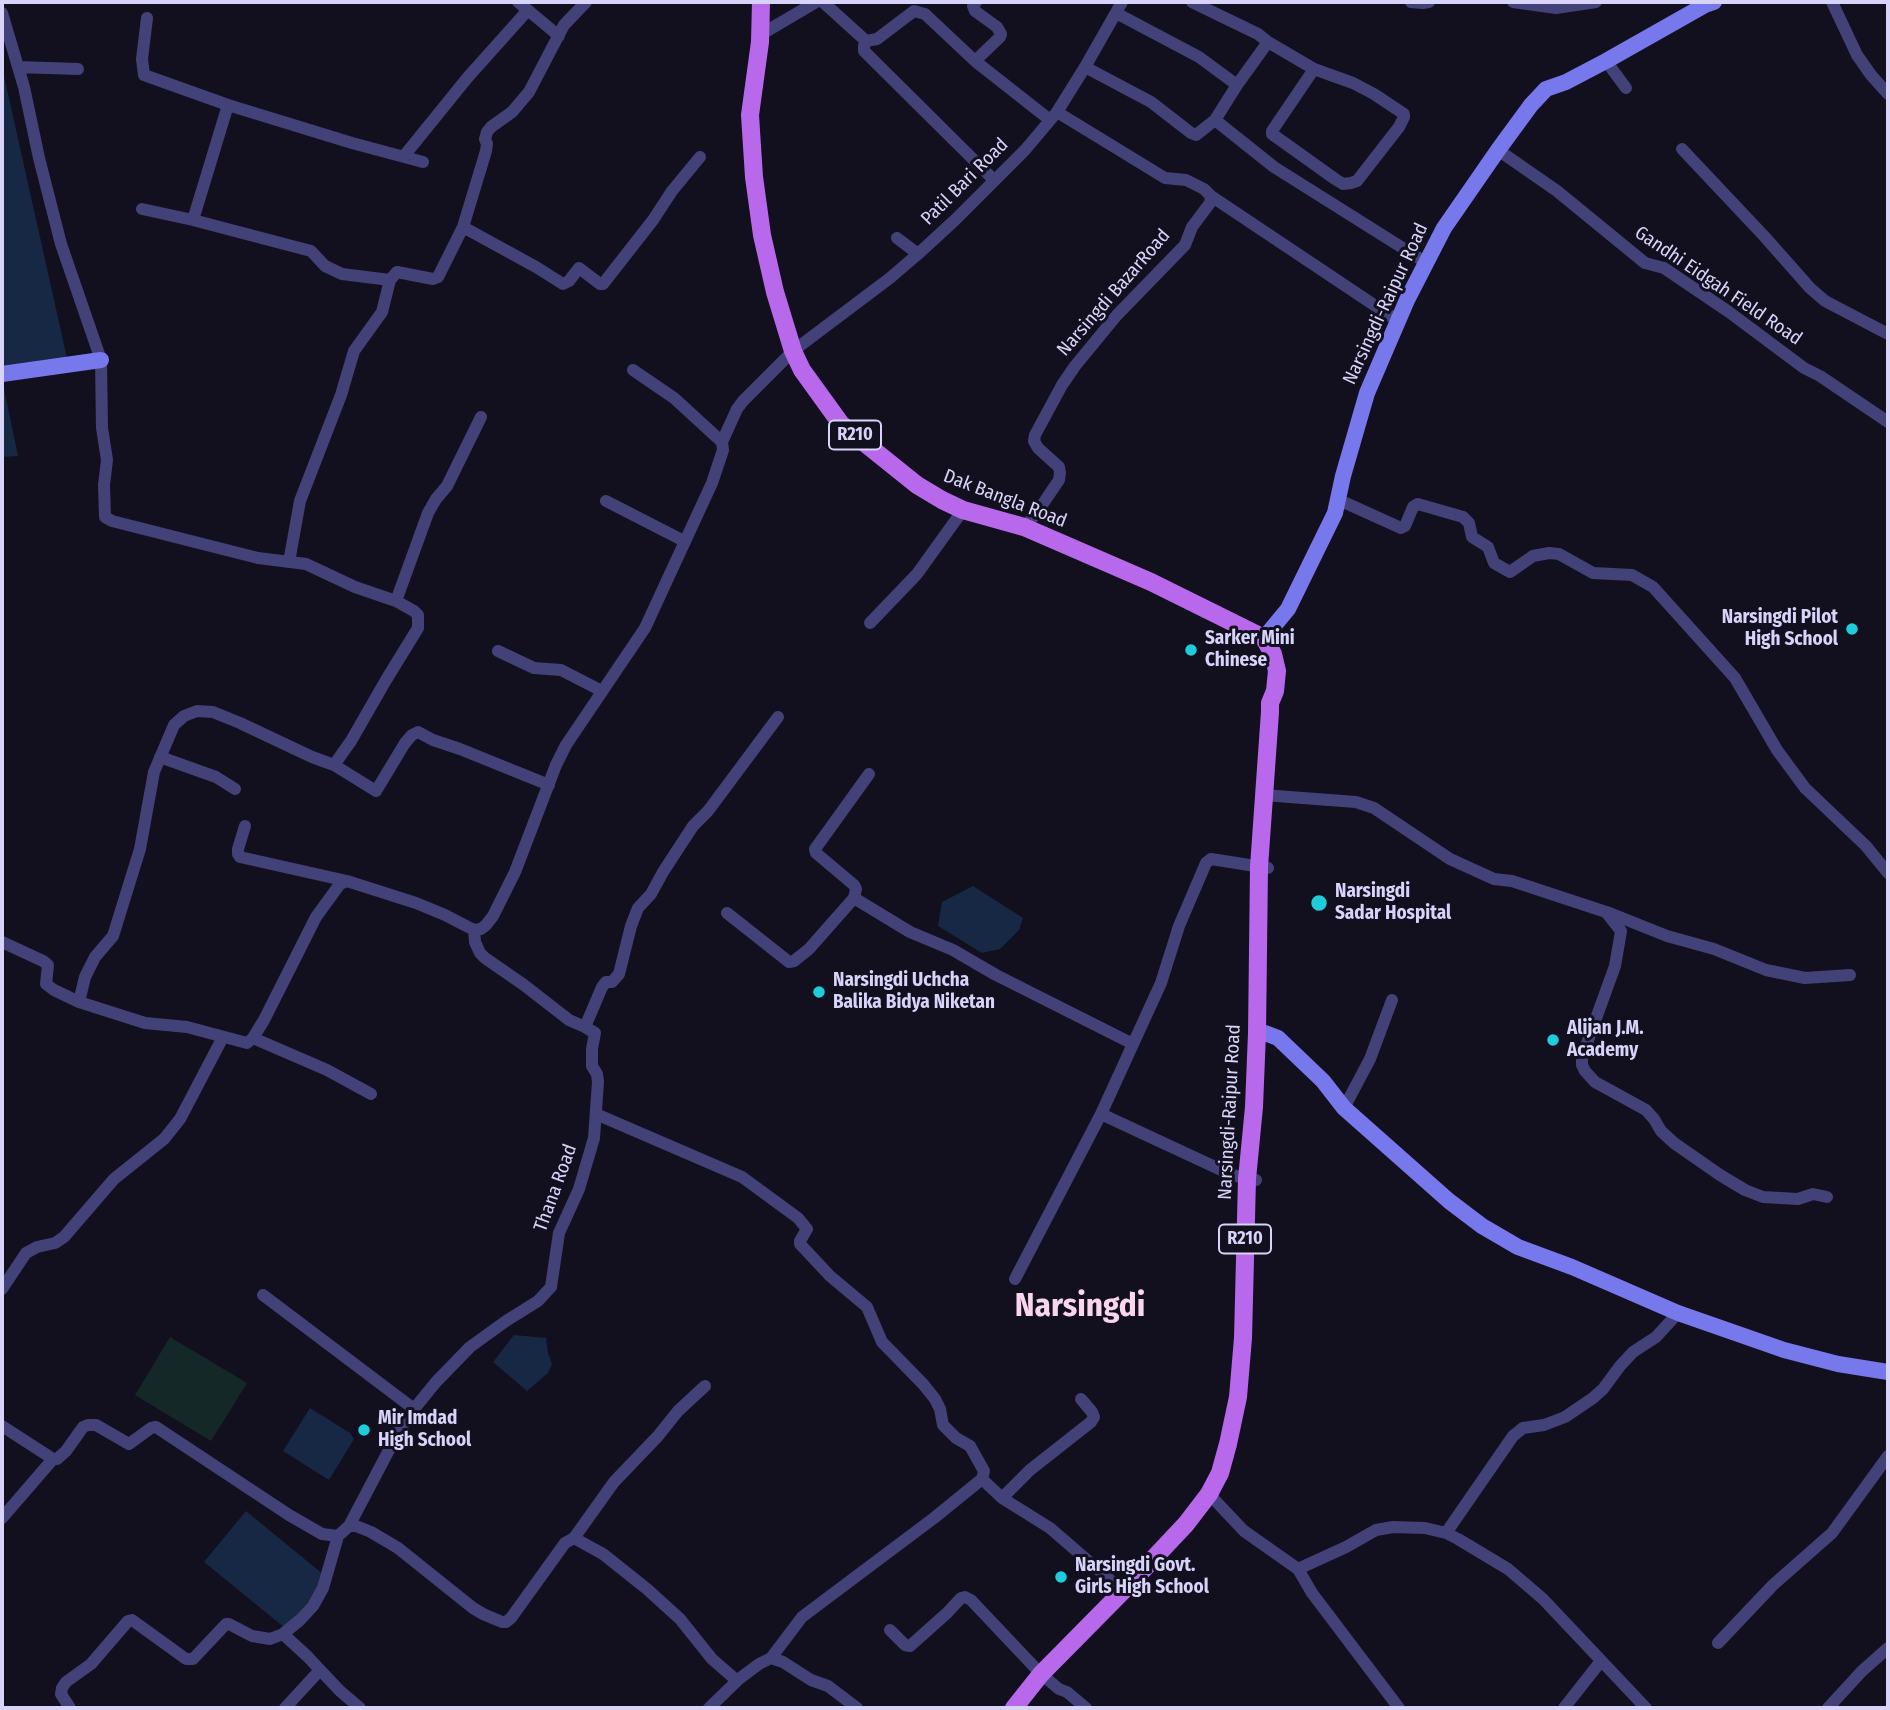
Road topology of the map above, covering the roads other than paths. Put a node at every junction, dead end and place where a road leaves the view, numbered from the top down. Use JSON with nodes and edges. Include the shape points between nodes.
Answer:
{"nodes":[{"id":1,"x":586,"y":2,"type":"edge"},
{"id":2,"x":761,"y":2,"type":"edge"},
{"id":3,"x":816,"y":2,"type":"edge"},
{"id":4,"x":823,"y":2,"type":"edge"},
{"id":5,"x":976,"y":2,"type":"edge"},
{"id":6,"x":1192,"y":2,"type":"edge"},
{"id":7,"x":1411,"y":2,"type":"edge"},
{"id":8,"x":1429,"y":2,"type":"edge"},
{"id":9,"x":1513,"y":2,"type":"edge"},
{"id":10,"x":1596,"y":2,"type":"edge"},
{"id":11,"x":1714,"y":2,"type":"edge"},
{"id":12,"x":1832,"y":2,"type":"edge"},
{"id":13,"x":523,"y":6,"type":"edge"},
{"id":14,"x":1119,"y":7,"type":"edge"},
{"id":15,"x":2,"y":13,"type":"edge"},
{"id":16,"x":147,"y":18,"type":"dead end"},
{"id":17,"x":760,"y":35,"type":"junction"},
{"id":18,"x":559,"y":36,"type":"junction"},
{"id":19,"x":866,"y":41,"type":"junction"},
{"id":20,"x":1268,"y":42,"type":"junction"},
{"id":21,"x":975,"y":61,"type":"junction"},
{"id":22,"x":1606,"y":61,"type":"junction"},
{"id":23,"x":18,"y":66,"type":"junction"},
{"id":24,"x":1085,"y":67,"type":"junction"},
{"id":25,"x":78,"y":69,"type":"dead end"},
{"id":26,"x":1314,"y":69,"type":"junction"},
{"id":27,"x":1237,"y":85,"type":"junction"},
{"id":28,"x":1626,"y":89,"type":"dead end"},
{"id":29,"x":1888,"y":94,"type":"edge"},
{"id":30,"x":229,"y":105,"type":"junction"},
{"id":31,"x":1054,"y":116,"type":"junction"},
{"id":32,"x":1215,"y":120,"type":"junction"},
{"id":33,"x":1682,"y":149,"type":"dead end"},
{"id":34,"x":1498,"y":150,"type":"junction"},
{"id":35,"x":404,"y":156,"type":"junction"},
{"id":36,"x":700,"y":158,"type":"dead end"},
{"id":37,"x":423,"y":162,"type":"dead end"},
{"id":38,"x":994,"y":180,"type":"junction"},
{"id":39,"x":1211,"y":196,"type":"junction"},
{"id":40,"x":142,"y":209,"type":"dead end"},
{"id":41,"x":193,"y":220,"type":"junction"},
{"id":42,"x":463,"y":227,"type":"junction"},
{"id":43,"x":897,"y":238,"type":"dead end"},
{"id":44,"x":918,"y":254,"type":"junction"},
{"id":45,"x":1425,"y":262,"type":"junction"},
{"id":46,"x":390,"y":280,"type":"junction"},
{"id":47,"x":1398,"y":321,"type":"junction"},
{"id":48,"x":1888,"y":334,"type":"edge"},
{"id":49,"x":793,"y":351,"type":"junction"},
{"id":50,"x":101,"y":360,"type":"junction"},
{"id":51,"x":632,"y":370,"type":"dead end"},
{"id":52,"x":2,"y":374,"type":"edge"},
{"id":53,"x":481,"y":417,"type":"dead end"},
{"id":54,"x":1888,"y":422,"type":"edge"},
{"id":55,"x":722,"y":442,"type":"junction"},
{"id":56,"x":1339,"y":500,"type":"junction"},
{"id":57,"x":606,"y":501,"type":"dead end"},
{"id":58,"x":963,"y":510,"type":"junction"},
{"id":59,"x":1024,"y":527,"type":"junction"},
{"id":60,"x":684,"y":541,"type":"junction"},
{"id":61,"x":289,"y":562,"type":"junction"},
{"id":62,"x":396,"y":601,"type":"junction"},
{"id":63,"x":870,"y":623,"type":"dead end"},
{"id":64,"x":1264,"y":638,"type":"junction"},
{"id":65,"x":498,"y":651,"type":"dead end"},
{"id":66,"x":602,"y":691,"type":"junction"},
{"id":67,"x":778,"y":717,"type":"dead end"},
{"id":68,"x":160,"y":757,"type":"junction"},
{"id":69,"x":334,"y":765,"type":"junction"},
{"id":70,"x":869,"y":774,"type":"dead end"},
{"id":71,"x":549,"y":785,"type":"junction"},
{"id":72,"x":235,"y":789,"type":"dead end"},
{"id":73,"x":1268,"y":794,"type":"junction"},
{"id":74,"x":245,"y":826,"type":"dead end"},
{"id":75,"x":1264,"y":868,"type":"junction"},
{"id":76,"x":1888,"y":873,"type":"edge"},
{"id":77,"x":347,"y":881,"type":"junction"},
{"id":78,"x":854,"y":898,"type":"junction"},
{"id":79,"x":1606,"y":912,"type":"junction"},
{"id":80,"x":727,"y":913,"type":"dead end"},
{"id":81,"x":474,"y":930,"type":"junction"},
{"id":82,"x":2,"y":942,"type":"edge"},
{"id":83,"x":1850,"y":975,"type":"dead end"},
{"id":84,"x":1392,"y":1000,"type":"dead end"},
{"id":85,"x":79,"y":1002,"type":"junction"},
{"id":86,"x":585,"y":1027,"type":"junction"},
{"id":87,"x":1261,"y":1033,"type":"junction"},
{"id":88,"x":223,"y":1037,"type":"junction"},
{"id":89,"x":253,"y":1038,"type":"junction"},
{"id":90,"x":1133,"y":1044,"type":"junction"},
{"id":91,"x":371,"y":1094,"type":"dead end"},
{"id":92,"x":1345,"y":1108,"type":"junction"},
{"id":93,"x":596,"y":1114,"type":"junction"},
{"id":94,"x":1101,"y":1114,"type":"junction"},
{"id":95,"x":1251,"y":1179,"type":"junction"},
{"id":96,"x":1827,"y":1197,"type":"dead end"},
{"id":97,"x":1015,"y":1279,"type":"dead end"},
{"id":98,"x":2,"y":1290,"type":"edge"},
{"id":99,"x":262,"y":1295,"type":"dead end"},
{"id":100,"x":1678,"y":1313,"type":"junction"},
{"id":101,"x":1888,"y":1373,"type":"edge"},
{"id":102,"x":705,"y":1386,"type":"dead end"},
{"id":103,"x":1081,"y":1399,"type":"dead end"},
{"id":104,"x":414,"y":1409,"type":"junction"},
{"id":105,"x":2,"y":1426,"type":"edge"},
{"id":106,"x":1888,"y":1456,"type":"edge"},
{"id":107,"x":53,"y":1459,"type":"junction"},
{"id":108,"x":982,"y":1479,"type":"junction"},
{"id":109,"x":1002,"y":1498,"type":"junction"},
{"id":110,"x":1212,"y":1498,"type":"junction"},
{"id":111,"x":2,"y":1518,"type":"edge"},
{"id":112,"x":349,"y":1526,"type":"junction"},
{"id":113,"x":1446,"y":1533,"type":"junction"},
{"id":114,"x":338,"y":1536,"type":"junction"},
{"id":115,"x":574,"y":1538,"type":"junction"},
{"id":116,"x":1298,"y":1569,"type":"junction"},
{"id":117,"x":1123,"y":1591,"type":"junction"},
{"id":118,"x":890,"y":1630,"type":"dead end"},
{"id":119,"x":283,"y":1634,"type":"junction"},
{"id":120,"x":1718,"y":1643,"type":"dead end"},
{"id":121,"x":1888,"y":1648,"type":"edge"},
{"id":122,"x":771,"y":1658,"type":"junction"},
{"id":123,"x":1601,"y":1661,"type":"junction"},
{"id":124,"x":320,"y":1670,"type":"junction"},
{"id":125,"x":739,"y":1679,"type":"junction"},
{"id":126,"x":1049,"y":1681,"type":"junction"},
{"id":127,"x":69,"y":1708,"type":"edge"},
{"id":128,"x":285,"y":1708,"type":"edge"},
{"id":129,"x":360,"y":1708,"type":"edge"},
{"id":130,"x":709,"y":1708,"type":"edge"},
{"id":131,"x":857,"y":1708,"type":"edge"},
{"id":132,"x":1014,"y":1708,"type":"edge"},
{"id":133,"x":1025,"y":1708,"type":"edge"},
{"id":134,"x":1074,"y":1708,"type":"edge"},
{"id":135,"x":1086,"y":1708,"type":"edge"},
{"id":136,"x":1399,"y":1708,"type":"edge"},
{"id":137,"x":1564,"y":1708,"type":"edge"},
{"id":138,"x":1646,"y":1708,"type":"edge"},
{"id":139,"x":1828,"y":1708,"type":"edge"}],
"edges":[{"from":1,"to":18,"type":"street"},
{"from":2,"to":17,"type":"main road","name":"Dak Bangla Road","number":"R210"},
{"from":3,"to":17,"type":"street"},
{"from":4,"to":19,"type":"street"},
{"from":5,"to":21,"type":"street","via":[[975,10],[1001,34]]},
{"from":6,"to":20,"type":"street"},
{"from":7,"to":8,"type":"street"},
{"from":9,"to":10,"type":"street","via":[[1556,8]]},
{"from":11,"to":22,"type":"street","name":"Narsingdi-Raipur Road"},
{"from":12,"to":29,"type":"street","via":[[1857,55]]},
{"from":13,"to":18,"type":"street"},
{"from":13,"to":35,"type":"street"},
{"from":14,"to":24,"type":"street","name":"Patil Bari Road"},
{"from":14,"to":27,"type":"street"},
{"from":15,"to":23,"type":"street"},
{"from":16,"to":30,"type":"street","via":[[144,75]]},
{"from":17,"to":49,"type":"main road","name":"Dak Bangla Road","number":"R210","via":[[750,115],[754,177],[772,280]]},
{"from":18,"to":42,"type":"street","via":[[529,92],[487,132],[486,151]]},
{"from":19,"to":21,"type":"street","via":[[877,39],[918,11]]},
{"from":19,"to":38,"type":"street","via":[[864,51]]},
{"from":20,"to":26,"type":"street"},
{"from":20,"to":27,"type":"street"},
{"from":21,"to":31,"type":"street"},
{"from":22,"to":28,"type":"street"},
{"from":22,"to":34,"type":"street","name":"Narsingdi-Raipur Road","via":[[1546,89]]},
{"from":23,"to":25,"type":"street"},
{"from":23,"to":50,"type":"street","via":[[61,244]]},
{"from":24,"to":31,"type":"street","name":"Patil Bari Road"},
{"from":24,"to":32,"type":"street","via":[[1151,102],[1191,133],[1199,134]]},
{"from":26,"to":26,"type":"street","via":[[1272,134],[1343,184],[1351,183],[1399,127],[1404,114],[1353,83]]},
{"from":27,"to":32,"type":"street"},
{"from":30,"to":35,"type":"street"},
{"from":30,"to":41,"type":"street"},
{"from":31,"to":38,"type":"street","name":"Patil Bari Road"},
{"from":31,"to":39,"type":"street","via":[[1165,178],[1186,180]]},
{"from":32,"to":45,"type":"street","via":[[1274,167]]},
{"from":33,"to":48,"type":"street","via":[[1810,288],[1825,301]]},
{"from":34,"to":45,"type":"street","name":"Narsingdi-Raipur Road"},
{"from":34,"to":54,"type":"street","name":"Gandhi Eidgah Field Road","via":[[1557,191],[1644,263],[1664,268]]},
{"from":35,"to":37,"type":"street"},
{"from":36,"to":42,"type":"street","via":[[603,284],[579,268],[563,284]]},
{"from":38,"to":44,"type":"street","name":"Patil Bari Road"},
{"from":39,"to":47,"type":"street"},
{"from":39,"to":59,"type":"street","name":"Narsingdi BazarRoad","via":[[1185,245],[1117,315],[1062,385],[1034,441],[1059,467],[1059,480]]},
{"from":40,"to":41,"type":"street"},
{"from":41,"to":46,"type":"street","via":[[311,251],[325,266],[342,274]]},
{"from":42,"to":46,"type":"street","via":[[438,277],[397,272]]},
{"from":43,"to":44,"type":"street"},
{"from":44,"to":49,"type":"street","name":"Patil Bari Road"},
{"from":45,"to":47,"type":"street","name":"Narsingdi-Raipur Road"},
{"from":46,"to":61,"type":"street","via":[[382,312],[354,351],[300,501]]},
{"from":47,"to":56,"type":"street","name":"Narsingdi-Raipur Road","via":[[1367,393]]},
{"from":49,"to":55,"type":"street","name":"Patil Bari Road","via":[[743,401]]},
{"from":49,"to":58,"type":"main road","name":"Dak Bangla Road","number":"R210","via":[[841,424],[917,485]]},
{"from":50,"to":52,"type":"street"},
{"from":50,"to":61,"type":"street","via":[[105,517]]},
{"from":51,"to":55,"type":"street","via":[[674,398]]},
{"from":53,"to":62,"type":"street","via":[[428,513]]},
{"from":55,"to":60,"type":"street","name":"Patil Bari Road","via":[[715,474]]},
{"from":56,"to":64,"type":"street","name":"Narsingdi-Raipur Road","via":[[1287,609]]},
{"from":56,"to":76,"type":"street","via":[[1401,528],[1418,504],[1463,517],[1472,537],[1488,547],[1494,563],[1510,572],[1533,556],[1549,553],[1594,573],[1624,573],[1647,582],[1735,678],[1805,788]]},
{"from":57,"to":60,"type":"street"},
{"from":58,"to":59,"type":"main road","name":"Dak Bangla Road","number":"R210"},
{"from":58,"to":63,"type":"street","via":[[917,574]]},
{"from":59,"to":64,"type":"main road","name":"Dak Bangla Road","number":"R210"},
{"from":60,"to":66,"type":"street","name":"Patil Bari Road","via":[[645,628]]},
{"from":61,"to":62,"type":"street","via":[[306,564]]},
{"from":62,"to":69,"type":"street","via":[[418,615],[418,628]]},
{"from":64,"to":73,"type":"main road","name":"Narsingdi-Raipur Road","number":"R210","via":[[1277,671],[1270,703]]},
{"from":65,"to":66,"type":"street","via":[[534,668],[561,670]]},
{"from":66,"to":71,"type":"street","name":"Patil Bari Road","via":[[566,745]]},
{"from":67,"to":86,"type":"street","via":[[693,826],[638,908],[619,974],[606,982]]},
{"from":68,"to":69,"type":"street","via":[[174,725],[197,711],[213,712]]},
{"from":68,"to":72,"type":"street"},
{"from":68,"to":85,"type":"street","via":[[140,849],[113,936],[95,957]]},
{"from":69,"to":71,"type":"street","via":[[376,791],[405,743],[418,732]]},
{"from":70,"to":78,"type":"street","via":[[815,849],[854,885]]},
{"from":71,"to":81,"type":"street","name":"Patil Bari Road","via":[[493,916]]},
{"from":73,"to":75,"type":"main road","name":"Narsingdi-Raipur Road","number":"R210"},
{"from":73,"to":79,"type":"street","via":[[1356,802],[1374,808],[1450,859],[1494,879]]},
{"from":74,"to":77,"type":"street","via":[[240,857]]},
{"from":75,"to":87,"type":"main road","name":"Narsingdi-Raipur Road","number":"R210"},
{"from":75,"to":90,"type":"street","via":[[1212,859],[1206,863]]},
{"from":77,"to":81,"type":"street","via":[[416,903]]},
{"from":77,"to":89,"type":"street","via":[[335,888],[316,917]]},
{"from":78,"to":80,"type":"street","via":[[809,949],[789,962]]},
{"from":78,"to":90,"type":"street","via":[[910,932]]},
{"from":79,"to":83,"type":"street","via":[[1766,970],[1805,978]]},
{"from":79,"to":96,"type":"street","via":[[1621,931],[1615,966],[1581,1056],[1585,1071],[1595,1082],[1646,1110],[1674,1143],[1745,1190],[1763,1197]]},
{"from":81,"to":86,"type":"street","via":[[485,958]]},
{"from":82,"to":85,"type":"street","via":[[43,961],[48,965],[46,984]]},
{"from":84,"to":92,"type":"street"},
{"from":85,"to":88,"type":"street","via":[[145,1023]]},
{"from":86,"to":93,"type":"street","name":"Thana Road","via":[[595,1034]]},
{"from":87,"to":92,"type":"street","via":[[1278,1038],[1296,1053]]},
{"from":87,"to":95,"type":"main road","name":"Narsingdi-Raipur Road","number":"R210"},
{"from":88,"to":89,"type":"street","via":[[247,1043]]},
{"from":88,"to":98,"type":"street","via":[[180,1119],[164,1139],[114,1179],[64,1237],[26,1253]]},
{"from":89,"to":91,"type":"street"},
{"from":90,"to":94,"type":"street"},
{"from":92,"to":100,"type":"street","via":[[1482,1226],[1518,1247]]},
{"from":93,"to":104,"type":"street","name":"Thana Road","via":[[579,1189],[559,1233],[551,1287],[538,1301],[470,1347]]},
{"from":93,"to":108,"type":"street","via":[[741,1177],[798,1218],[807,1229],[800,1244],[867,1307],[881,1342],[935,1399],[943,1425],[970,1446],[984,1471]]},
{"from":94,"to":95,"type":"street","via":[[1230,1174]]},
{"from":94,"to":97,"type":"street"},
{"from":95,"to":110,"type":"main road","name":"Narsingdi-Raipur Road","number":"R210","via":[[1238,1397]]},
{"from":99,"to":104,"type":"street"},
{"from":100,"to":101,"type":"street","via":[[1784,1350]]},
{"from":100,"to":113,"type":"street","via":[[1656,1337],[1633,1352],[1592,1398],[1565,1417],[1523,1428],[1513,1436]]},
{"from":102,"to":115,"type":"street","via":[[614,1482]]},
{"from":103,"to":109,"type":"street","via":[[1092,1412],[1091,1422]]},
{"from":104,"to":112,"type":"street","name":"Thana Road"},
{"from":105,"to":107,"type":"street"},
{"from":106,"to":120,"type":"street","via":[[1832,1533],[1773,1585]]},
{"from":107,"to":111,"type":"street"},
{"from":107,"to":114,"type":"street","via":[[60,1458],[88,1425],[129,1444],[156,1427],[289,1515],[322,1534]]},
{"from":108,"to":109,"type":"street"},
{"from":108,"to":122,"type":"street","via":[[802,1616]]},
{"from":109,"to":117,"type":"street","via":[[1050,1528]]},
{"from":110,"to":116,"type":"street","via":[[1244,1531]]},
{"from":110,"to":117,"type":"main road","name":"Narsingdi-Raipur Road","number":"R210"},
{"from":110,"to":126,"type":"main road","name":"Narsingdi-Raipur Road","number":"R210","via":[[1193,1530]]},
{"from":112,"to":114,"type":"street"},
{"from":112,"to":115,"type":"street","via":[[391,1543],[473,1608],[502,1622],[511,1618],[565,1543]]},
{"from":113,"to":116,"type":"street","via":[[1408,1526],[1376,1530]]},
{"from":113,"to":123,"type":"street","via":[[1508,1569]]},
{"from":114,"to":119,"type":"street","via":[[313,1606]]},
{"from":115,"to":125,"type":"street","via":[[647,1589],[680,1619],[712,1659]]},
{"from":116,"to":136,"type":"street"},
{"from":117,"to":126,"type":"main road","name":"Narsingdi-Raipur Road","number":"R210"},
{"from":118,"to":126,"type":"street","via":[[910,1646],[965,1597]]},
{"from":119,"to":124,"type":"street"},
{"from":119,"to":127,"type":"street","via":[[270,1639],[252,1636],[229,1624],[193,1659],[186,1659],[128,1620],[91,1664],[66,1682],[61,1694]]},
{"from":121,"to":139,"type":"street"},
{"from":122,"to":125,"type":"street"},
{"from":122,"to":131,"type":"street","via":[[828,1686]]},
{"from":123,"to":137,"type":"street"},
{"from":123,"to":138,"type":"street"},
{"from":124,"to":128,"type":"street"},
{"from":124,"to":129,"type":"street"},
{"from":125,"to":130,"type":"street"},
{"from":126,"to":132,"type":"main road","name":"Narsingdi-Raipur Road","number":"R210"},
{"from":126,"to":133,"type":"main road","name":"Narsingdi-Raipur Road","number":"R210"},
{"from":126,"to":134,"type":"street"},
{"from":126,"to":135,"type":"street"}]}
